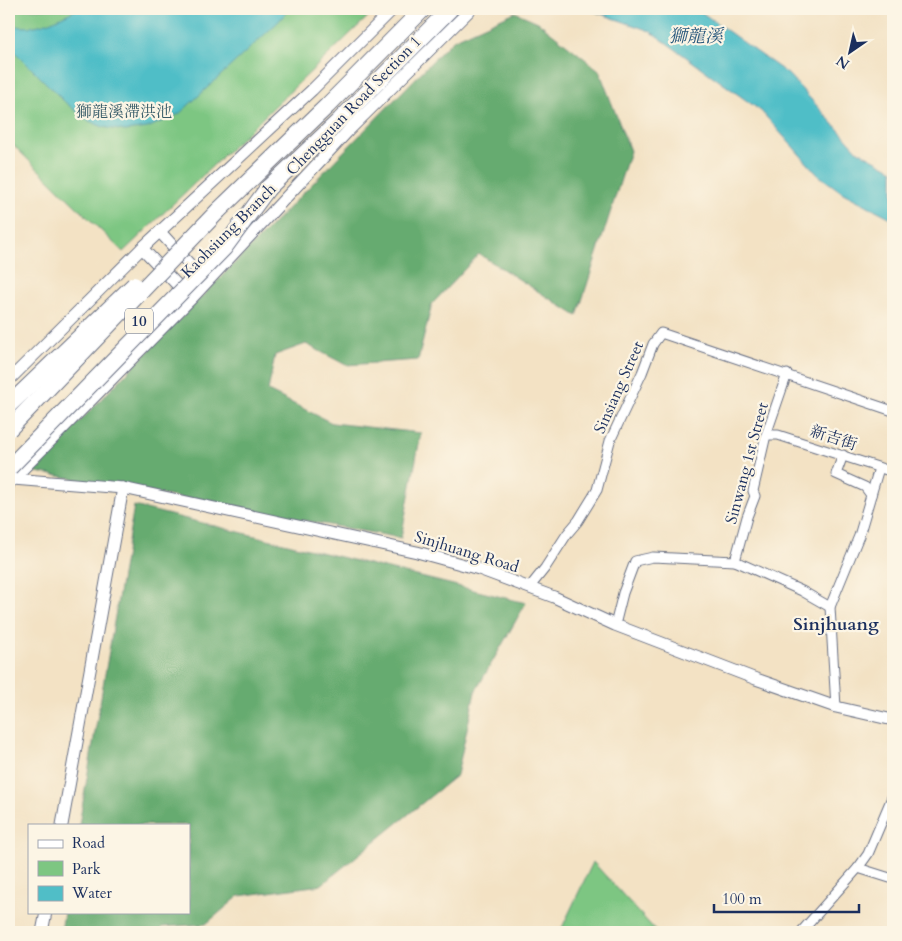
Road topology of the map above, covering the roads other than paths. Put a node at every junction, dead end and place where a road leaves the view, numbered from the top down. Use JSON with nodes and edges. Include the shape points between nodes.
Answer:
{"nodes":[{"id":1,"x":393,"y":9,"type":"edge"},
{"id":2,"x":423,"y":9,"type":"edge"},
{"id":3,"x":450,"y":9,"type":"edge"},
{"id":4,"x":471,"y":9,"type":"edge"},
{"id":5,"x":268,"y":188,"type":"junction"},
{"id":6,"x":218,"y":211,"type":"junction"},
{"id":7,"x":160,"y":232,"type":"junction"},
{"id":8,"x":142,"y":248,"type":"junction"},
{"id":9,"x":206,"y":283,"type":"junction"},
{"id":10,"x":191,"y":299,"type":"junction"},
{"id":11,"x":787,"y":374,"type":"junction"},
{"id":12,"x":9,"y":380,"type":"edge"},
{"id":13,"x":9,"y":405,"type":"edge"},
{"id":14,"x":893,"y":411,"type":"edge"},
{"id":15,"x":9,"y":429,"type":"edge"},
{"id":16,"x":766,"y":435,"type":"junction"},
{"id":17,"x":9,"y":454,"type":"edge"},
{"id":18,"x":843,"y":455,"type":"junction"},
{"id":19,"x":879,"y":468,"type":"junction"},
{"id":20,"x":893,"y":472,"type":"edge"},
{"id":21,"x":10,"y":477,"type":"edge"},
{"id":22,"x":123,"y":488,"type":"junction"},
{"id":23,"x":871,"y":495,"type":"junction"},
{"id":24,"x":734,"y":561,"type":"junction"},
{"id":25,"x":529,"y":588,"type":"junction"},
{"id":26,"x":830,"y":607,"type":"junction"},
{"id":27,"x":615,"y":625,"type":"junction"},
{"id":28,"x":836,"y":707,"type":"junction"},
{"id":29,"x":893,"y":720,"type":"edge"},
{"id":30,"x":893,"y":795,"type":"edge"},
{"id":31,"x":62,"y":824,"type":"edge"},
{"id":32,"x":858,"y":868,"type":"junction"},
{"id":33,"x":893,"y":879,"type":"edge"},
{"id":34,"x":46,"y":914,"type":"edge"},
{"id":35,"x":42,"y":932,"type":"edge"},
{"id":36,"x":802,"y":932,"type":"edge"},
{"id":37,"x":812,"y":932,"type":"edge"}],
"edges":[{"from":1,"to":7,"type":"street","via":[[312,90]]},
{"from":2,"to":6,"type":"highway","name":"Kaohsiung Branch","number":"10"},
{"from":3,"to":5,"type":"highway","name":"Kaohsiung Branch","number":"10"},
{"from":4,"to":9,"type":"street","name":"Chengguan Road Section 1","via":[[348,131]]},
{"from":5,"to":17,"type":"highway","name":"Kaohsiung Branch","number":"10","bridge":true},
{"from":5,"to":21,"type":"highway","bridge":true,"via":[[224,248]]},
{"from":6,"to":13,"type":"highway","bridge":true,"via":[[166,254]]},
{"from":6,"to":15,"type":"highway","name":"Kaohsiung Branch","number":"10","bridge":true},
{"from":7,"to":8,"type":"street"},
{"from":7,"to":9,"type":"street"},
{"from":8,"to":10,"type":"street"},
{"from":8,"to":12,"type":"street"},
{"from":9,"to":10,"type":"street","name":"Chengguan Road Section 1"},
{"from":10,"to":21,"type":"street","name":"Chengguan Road Section 1"},
{"from":11,"to":14,"type":"street","name":"Sinsiang Street"},
{"from":11,"to":16,"type":"street","name":"Sinwang 1st Street"},
{"from":11,"to":25,"type":"street","name":"Sinsiang Street","via":[[661,333],[653,344],[610,441],[597,490]]},
{"from":16,"to":18,"type":"street","name":"新吉街","via":[[778,435]]},
{"from":16,"to":24,"type":"street","name":"Sinwang 1st Street","via":[[752,491],[755,496]]},
{"from":18,"to":19,"type":"street","name":"新吉街"},
{"from":18,"to":23,"type":"street","via":[[836,474],[865,487]]},
{"from":19,"to":20,"type":"street","name":"新吉街"},
{"from":19,"to":23,"type":"street"},
{"from":21,"to":22,"type":"street","name":"Sinjhuang Road"},
{"from":22,"to":25,"type":"street","name":"Sinjhuang Road","via":[[417,552]]},
{"from":22,"to":31,"type":"street"},
{"from":23,"to":26,"type":"street","via":[[859,536]]},
{"from":24,"to":26,"type":"street","via":[[802,590]]},
{"from":24,"to":27,"type":"street","via":[[653,557],[635,561]]},
{"from":25,"to":27,"type":"street","name":"Sinjhuang Road"},
{"from":26,"to":28,"type":"street"},
{"from":27,"to":28,"type":"street","name":"Sinjhuang Road"},
{"from":28,"to":29,"type":"street","name":"Sinjhuang Road"},
{"from":30,"to":32,"type":"street","via":[[868,854]]},
{"from":32,"to":33,"type":"street"},
{"from":32,"to":36,"type":"street"},
{"from":34,"to":35,"type":"street"},
{"from":36,"to":37,"type":"street"}]}
